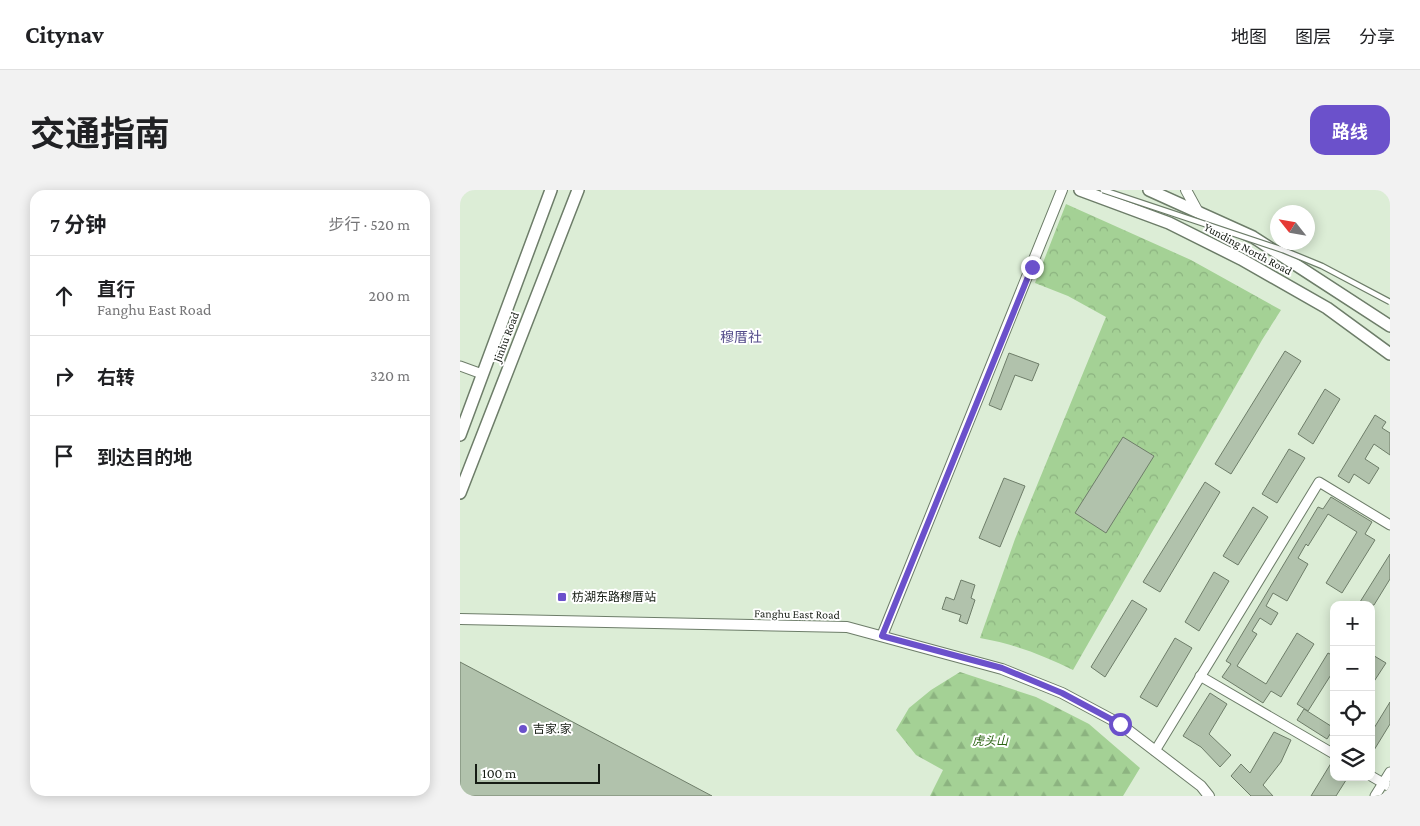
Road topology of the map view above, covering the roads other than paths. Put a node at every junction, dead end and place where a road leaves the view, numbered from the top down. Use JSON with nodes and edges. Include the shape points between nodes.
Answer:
{"nodes":[{"id":1,"x":551,"y":190,"type":"edge"},
{"id":2,"x":578,"y":190,"type":"edge"},
{"id":3,"x":1062,"y":190,"type":"edge"},
{"id":4,"x":1080,"y":190,"type":"edge"},
{"id":5,"x":1103,"y":190,"type":"edge"},
{"id":6,"x":1149,"y":190,"type":"edge"},
{"id":7,"x":1186,"y":190,"type":"edge"},
{"id":8,"x":1198,"y":212,"type":"junction"},
{"id":9,"x":1390,"y":302,"type":"edge"},
{"id":10,"x":1390,"y":326,"type":"edge"},
{"id":11,"x":1390,"y":354,"type":"edge"},
{"id":12,"x":460,"y":366,"type":"edge"},
{"id":13,"x":482,"y":374,"type":"junction"},
{"id":14,"x":460,"y":436,"type":"edge"},
{"id":15,"x":460,"y":494,"type":"edge"},
{"id":16,"x":1390,"y":525,"type":"edge"},
{"id":17,"x":460,"y":619,"type":"edge"},
{"id":18,"x":882,"y":636,"type":"junction"},
{"id":19,"x":1200,"y":676,"type":"junction"},
{"id":20,"x":1155,"y":751,"type":"junction"},
{"id":21,"x":1330,"y":752,"type":"edge"},
{"id":22,"x":1390,"y":772,"type":"edge"},
{"id":23,"x":1375,"y":778,"type":"edge"},
{"id":24,"x":1386,"y":785,"type":"edge"},
{"id":25,"x":1210,"y":796,"type":"edge"},
{"id":26,"x":1375,"y":796,"type":"edge"}],
"edges":[{"from":1,"to":13,"type":"main road","name":"Jinhu Road"},
{"from":2,"to":15,"type":"main road","name":"Jinhu Road"},
{"from":3,"to":18,"type":"street"},
{"from":4,"to":11,"type":"main road","name":"Yunding North Road","via":[[1169,223],[1240,259],[1327,308]]},
{"from":5,"to":9,"type":"lane","bridge":true,"via":[[1283,250],[1322,266]]},
{"from":6,"to":8,"type":"main road","name":"Yunding North Road"},
{"from":7,"to":8,"type":"street"},
{"from":8,"to":10,"type":"main road","name":"Yunding North Road","via":[[1253,237]]},
{"from":12,"to":13,"type":"street"},
{"from":13,"to":14,"type":"main road","name":"Jinhu Road"},
{"from":16,"to":19,"type":"street","via":[[1319,482]]},
{"from":17,"to":18,"type":"street","name":"Fanghu East Road","via":[[847,627]]},
{"from":18,"to":20,"type":"street","name":"Fanghu East Road","via":[[1002,668],[1120,724]]},
{"from":19,"to":20,"type":"street"},
{"from":19,"to":21,"type":"street"},
{"from":20,"to":25,"type":"street","name":"Fanghu East Road"},
{"from":22,"to":24,"type":"street"},
{"from":23,"to":24,"type":"street"},
{"from":24,"to":26,"type":"street"}]}
